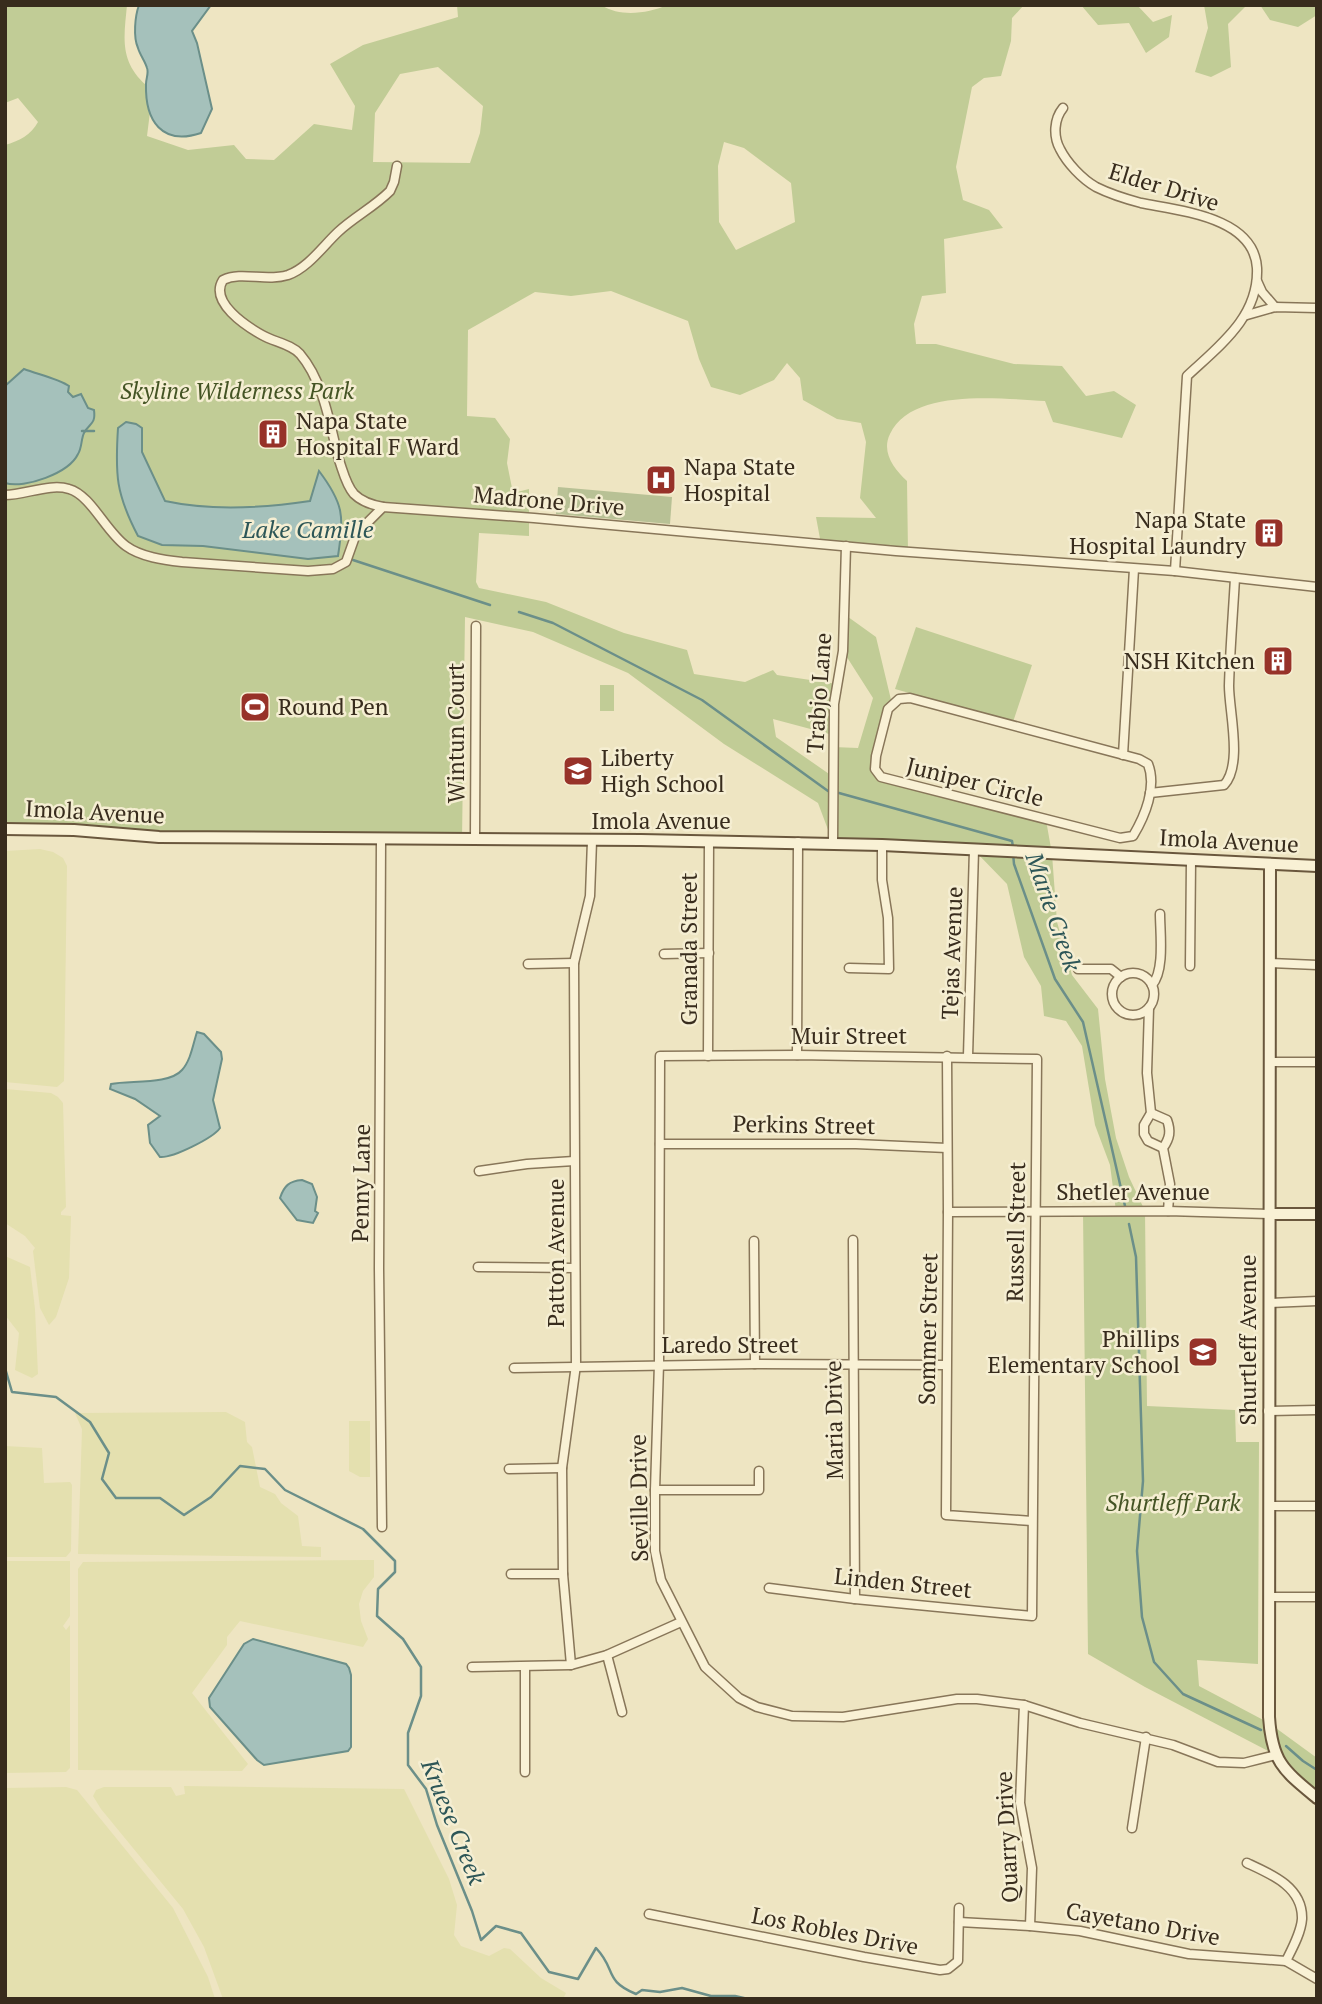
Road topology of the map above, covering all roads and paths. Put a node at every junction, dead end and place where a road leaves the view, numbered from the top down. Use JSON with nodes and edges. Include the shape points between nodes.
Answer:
{"nodes":[{"id":1,"x":1063,"y":108,"type":"dead end"},
{"id":2,"x":397,"y":166,"type":"dead end"},
{"id":3,"x":1257,"y":281,"type":"junction"},
{"id":4,"x":1275,"y":307,"type":"junction"},
{"id":5,"x":1317,"y":308,"type":"edge"},
{"id":6,"x":1247,"y":315,"type":"junction"},
{"id":7,"x":5,"y":495,"type":"edge"},
{"id":8,"x":383,"y":508,"type":"junction"},
{"id":9,"x":846,"y":546,"type":"junction"},
{"id":10,"x":1134,"y":569,"type":"junction"},
{"id":11,"x":1175,"y":571,"type":"junction"},
{"id":12,"x":1236,"y":578,"type":"junction"},
{"id":13,"x":1317,"y":587,"type":"edge"},
{"id":14,"x":476,"y":626,"type":"dead end"},
{"id":15,"x":1123,"y":755,"type":"junction"},
{"id":16,"x":1150,"y":793,"type":"junction"},
{"id":17,"x":5,"y":829,"type":"edge"},
{"id":18,"x":381,"y":840,"type":"junction"},
{"id":19,"x":475,"y":840,"type":"junction"},
{"id":20,"x":592,"y":841,"type":"junction"},
{"id":21,"x":709,"y":842,"type":"junction"},
{"id":22,"x":798,"y":842,"type":"junction"},
{"id":23,"x":833,"y":843,"type":"junction"},
{"id":24,"x":882,"y":845,"type":"junction"},
{"id":25,"x":974,"y":850,"type":"junction"},
{"id":26,"x":1191,"y":861,"type":"junction"},
{"id":27,"x":1270,"y":864,"type":"junction"},
{"id":28,"x":1317,"y":866,"type":"edge"},
{"id":29,"x":1160,"y":914,"type":"dead end"},
{"id":30,"x":709,"y":953,"type":"junction"},
{"id":31,"x":664,"y":954,"type":"dead end"},
{"id":32,"x":574,"y":963,"type":"junction"},
{"id":33,"x":1270,"y":963,"type":"junction"},
{"id":34,"x":528,"y":964,"type":"dead end"},
{"id":35,"x":1317,"y":965,"type":"edge"},
{"id":36,"x":1190,"y":966,"type":"dead end"},
{"id":37,"x":849,"y":968,"type":"dead end"},
{"id":38,"x":1077,"y":969,"type":"dead end"},
{"id":39,"x":1121,"y":977,"type":"junction"},
{"id":40,"x":1152,"y":985,"type":"junction"},
{"id":41,"x":1149,"y":1008,"type":"junction"},
{"id":42,"x":797,"y":1055,"type":"junction"},
{"id":43,"x":660,"y":1056,"type":"joint"},
{"id":44,"x":708,"y":1056,"type":"junction"},
{"id":45,"x":947,"y":1056,"type":"junction"},
{"id":46,"x":968,"y":1056,"type":"junction"},
{"id":47,"x":1037,"y":1059,"type":"joint"},
{"id":48,"x":1270,"y":1062,"type":"junction"},
{"id":49,"x":1317,"y":1062,"type":"edge"},
{"id":50,"x":1151,"y":1113,"type":"junction"},
{"id":51,"x":660,"y":1144,"type":"junction"},
{"id":52,"x":947,"y":1147,"type":"junction"},
{"id":53,"x":1163,"y":1148,"type":"junction"},
{"id":54,"x":574,"y":1161,"type":"junction"},
{"id":55,"x":479,"y":1171,"type":"dead end"},
{"id":56,"x":1168,"y":1211,"type":"junction"},
{"id":57,"x":948,"y":1212,"type":"junction"},
{"id":58,"x":1036,"y":1212,"type":"junction"},
{"id":59,"x":1317,"y":1213,"type":"edge"},
{"id":60,"x":1269,"y":1214,"type":"junction"},
{"id":61,"x":853,"y":1240,"type":"dead end"},
{"id":62,"x":754,"y":1241,"type":"dead end"},
{"id":63,"x":478,"y":1266,"type":"dead end"},
{"id":64,"x":575,"y":1268,"type":"junction"},
{"id":65,"x":1317,"y":1301,"type":"edge"},
{"id":66,"x":1270,"y":1303,"type":"junction"},
{"id":67,"x":659,"y":1364,"type":"junction"},
{"id":68,"x":755,"y":1364,"type":"junction"},
{"id":69,"x":852,"y":1364,"type":"junction"},
{"id":70,"x":576,"y":1365,"type":"junction"},
{"id":71,"x":946,"y":1366,"type":"junction"},
{"id":72,"x":514,"y":1368,"type":"dead end"},
{"id":73,"x":1317,"y":1410,"type":"edge"},
{"id":74,"x":1268,"y":1411,"type":"junction"},
{"id":75,"x":562,"y":1468,"type":"junction"},
{"id":76,"x":509,"y":1469,"type":"dead end"},
{"id":77,"x":759,"y":1471,"type":"dead end"},
{"id":78,"x":655,"y":1490,"type":"junction"},
{"id":79,"x":1269,"y":1506,"type":"junction"},
{"id":80,"x":1317,"y":1506,"type":"edge"},
{"id":81,"x":1032,"y":1521,"type":"junction"},
{"id":82,"x":382,"y":1527,"type":"dead end"},
{"id":83,"x":511,"y":1574,"type":"dead end"},
{"id":84,"x":563,"y":1574,"type":"junction"},
{"id":85,"x":769,"y":1588,"type":"dead end"},
{"id":86,"x":1269,"y":1597,"type":"junction"},
{"id":87,"x":1317,"y":1597,"type":"edge"},
{"id":88,"x":855,"y":1598,"type":"junction"},
{"id":89,"x":1032,"y":1616,"type":"joint"},
{"id":90,"x":681,"y":1622,"type":"junction"},
{"id":91,"x":607,"y":1655,"type":"junction"},
{"id":92,"x":571,"y":1665,"type":"junction"},
{"id":93,"x":472,"y":1667,"type":"dead end"},
{"id":94,"x":525,"y":1667,"type":"junction"},
{"id":95,"x":1024,"y":1705,"type":"junction"},
{"id":96,"x":622,"y":1712,"type":"dead end"},
{"id":97,"x":1146,"y":1737,"type":"junction"},
{"id":98,"x":1276,"y":1755,"type":"junction"},
{"id":99,"x":525,"y":1772,"type":"dead end"},
{"id":100,"x":1317,"y":1798,"type":"edge"},
{"id":101,"x":1132,"y":1828,"type":"dead end"},
{"id":102,"x":1247,"y":1863,"type":"dead end"},
{"id":103,"x":959,"y":1908,"type":"dead end"},
{"id":104,"x":649,"y":1914,"type":"dead end"},
{"id":105,"x":959,"y":1922,"type":"junction"},
{"id":106,"x":1030,"y":1926,"type":"junction"},
{"id":107,"x":1286,"y":1961,"type":"junction"},
{"id":108,"x":1317,"y":1979,"type":"edge"}],
"edges":[{"from":1,"to":3,"type":"street","name":"Elder Drive","via":[[1056,121],[1058,145],[1087,180],[1116,195],[1183,210],[1237,232],[1254,251]]},
{"from":2,"to":8,"type":"street","via":[[390,191],[297,270],[270,278],[230,277],[219,289],[220,298],[244,323],[301,355],[329,416],[349,488],[362,501]]},
{"from":3,"to":4,"type":"street"},
{"from":3,"to":6,"type":"street","name":"Elder Drive"},
{"from":4,"to":5,"type":"street"},
{"from":4,"to":6,"type":"street"},
{"from":6,"to":11,"type":"street","name":"Elder Drive","via":[[1187,376]]},
{"from":7,"to":8,"type":"street","via":[[70,489],[80,494],[125,545],[164,560],[308,571],[333,569],[346,562],[361,527]]},
{"from":8,"to":9,"type":"street","name":"Madrone Drive"},
{"from":9,"to":10,"type":"street","name":"Madrone Drive"},
{"from":9,"to":23,"type":"street","name":"Trabjo Lane","via":[[843,651],[834,704]]},
{"from":10,"to":11,"type":"street","name":"Madrone Drive"},
{"from":10,"to":15,"type":"street"},
{"from":11,"to":12,"type":"street","name":"Madrone Drive"},
{"from":12,"to":13,"type":"street","name":"Madrone Drive"},
{"from":12,"to":16,"type":"street","via":[[1229,780],[1224,785]]},
{"from":14,"to":19,"type":"street","name":"Wintun Court"},
{"from":15,"to":16,"type":"street","name":"Juniper Circle","via":[[1148,764]]},
{"from":15,"to":16,"type":"street","name":"Juniper Circle","via":[[910,698],[899,699],[888,709],[875,769],[895,782],[1120,838],[1133,836]]},
{"from":17,"to":18,"type":"street","name":"Imola Avenue"},
{"from":18,"to":19,"type":"street","name":"Imola Avenue"},
{"from":18,"to":82,"type":"street","name":"Penny Lane"},
{"from":19,"to":20,"type":"street","name":"Imola Avenue"},
{"from":20,"to":21,"type":"street","name":"Imola Avenue"},
{"from":20,"to":32,"type":"street","name":"Patton Avenue","via":[[590,897]]},
{"from":21,"to":22,"type":"street","name":"Imola Avenue"},
{"from":21,"to":30,"type":"street","name":"Granada Street"},
{"from":22,"to":23,"type":"street","name":"Imola Avenue"},
{"from":22,"to":42,"type":"street"},
{"from":23,"to":24,"type":"street","name":"Imola Avenue"},
{"from":24,"to":25,"type":"street","name":"Imola Avenue"},
{"from":24,"to":37,"type":"street","via":[[890,969]]},
{"from":25,"to":26,"type":"street","name":"Imola Avenue"},
{"from":25,"to":46,"type":"street","name":"Tejas Avenue"},
{"from":26,"to":27,"type":"street","name":"Imola Avenue"},
{"from":26,"to":36,"type":"street"},
{"from":27,"to":28,"type":"street","name":"Imola Avenue"},
{"from":27,"to":33,"type":"street","name":"Shurtleff Avenue"},
{"from":29,"to":40,"type":"street","via":[[1160,965]]},
{"from":30,"to":31,"type":"street"},
{"from":30,"to":44,"type":"street","name":"Granada Street"},
{"from":32,"to":34,"type":"street"},
{"from":32,"to":54,"type":"street","name":"Patton Avenue"},
{"from":33,"to":35,"type":"street"},
{"from":33,"to":48,"type":"street","name":"Shurtleff Avenue"},
{"from":38,"to":39,"type":"street","via":[[1111,969]]},
{"from":39,"to":40,"type":"street","via":[[1140,974]]},
{"from":39,"to":41,"type":"street","via":[[1113,988],[1118,1007],[1136,1014]]},
{"from":40,"to":41,"type":"street"},
{"from":41,"to":50,"type":"street"},
{"from":42,"to":44,"type":"street","name":"Muir Street"},
{"from":42,"to":45,"type":"street","name":"Muir Street"},
{"from":43,"to":44,"type":"street","name":"Muir Street"},
{"from":43,"to":51,"type":"street","name":"Seville Drive"},
{"from":45,"to":46,"type":"street","name":"Muir Street"},
{"from":45,"to":52,"type":"street","name":"Sommer Street"},
{"from":46,"to":47,"type":"street","name":"Muir Street"},
{"from":47,"to":58,"type":"street","name":"Russell Street"},
{"from":48,"to":49,"type":"street"},
{"from":48,"to":60,"type":"street","name":"Shurtleff Avenue"},
{"from":50,"to":53,"type":"street","via":[[1144,1134]]},
{"from":50,"to":53,"type":"street","via":[[1167,1120],[1170,1130]]},
{"from":51,"to":52,"type":"street","name":"Perkins Street"},
{"from":51,"to":67,"type":"street","name":"Seville Drive"},
{"from":52,"to":57,"type":"street","name":"Sommer Street"},
{"from":53,"to":56,"type":"street","via":[[1170,1184]]},
{"from":54,"to":55,"type":"street"},
{"from":54,"to":64,"type":"street","name":"Patton Avenue"},
{"from":56,"to":58,"type":"street","name":"Shetler Avenue"},
{"from":56,"to":60,"type":"street","name":"Shetler Avenue"},
{"from":57,"to":58,"type":"street","name":"Shetler Avenue"},
{"from":57,"to":71,"type":"street","name":"Sommer Street"},
{"from":58,"to":81,"type":"street","name":"Russell Street"},
{"from":59,"to":60,"type":"street","name":"Shetler Avenue"},
{"from":60,"to":66,"type":"street","name":"Shurtleff Avenue"},
{"from":61,"to":69,"type":"street","name":"Maria Drive"},
{"from":62,"to":68,"type":"street"},
{"from":63,"to":64,"type":"street"},
{"from":64,"to":70,"type":"street","name":"Patton Avenue"},
{"from":65,"to":66,"type":"street"},
{"from":66,"to":74,"type":"street","name":"Shurtleff Avenue"},
{"from":67,"to":68,"type":"street","name":"Laredo Street"},
{"from":67,"to":70,"type":"street","name":"Laredo Street"},
{"from":67,"to":78,"type":"street","name":"Seville Drive"},
{"from":68,"to":69,"type":"street","name":"Laredo Street"},
{"from":69,"to":71,"type":"street","name":"Laredo Street"},
{"from":69,"to":88,"type":"street","name":"Maria Drive"},
{"from":70,"to":72,"type":"street","name":"Laredo Street"},
{"from":70,"to":75,"type":"street","name":"Patton Avenue"},
{"from":71,"to":81,"type":"street","name":"Sommer Street","via":[[946,1515]]},
{"from":73,"to":74,"type":"street"},
{"from":74,"to":79,"type":"street","name":"Shurtleff Avenue"},
{"from":75,"to":76,"type":"street"},
{"from":75,"to":84,"type":"street","name":"Patton Avenue"},
{"from":77,"to":78,"type":"street","via":[[759,1490]]},
{"from":78,"to":90,"type":"street","name":"Seville Drive","via":[[655,1551],[661,1580]]},
{"from":79,"to":80,"type":"street"},
{"from":79,"to":86,"type":"street","name":"Shurtleff Avenue"},
{"from":81,"to":89,"type":"street","name":"Russell Street"},
{"from":83,"to":84,"type":"street"},
{"from":84,"to":92,"type":"street","name":"Patton Avenue"},
{"from":85,"to":88,"type":"street","name":"Linden Street"},
{"from":86,"to":87,"type":"street"},
{"from":86,"to":98,"type":"street","name":"Shurtleff Avenue","via":[[1269,1717]]},
{"from":88,"to":89,"type":"street","name":"Linden Street"},
{"from":90,"to":91,"type":"street"},
{"from":90,"to":95,"type":"street","name":"Seville Drive","via":[[705,1667],[739,1698],[792,1716],[843,1717],[957,1699]]},
{"from":91,"to":92,"type":"street"},
{"from":91,"to":96,"type":"street"},
{"from":92,"to":94,"type":"street"},
{"from":93,"to":94,"type":"street"},
{"from":94,"to":99,"type":"street"},
{"from":95,"to":97,"type":"street","name":"Seville Drive"},
{"from":95,"to":106,"type":"street","name":"Quarry Drive","via":[[1020,1803],[1032,1868]]},
{"from":97,"to":98,"type":"street","name":"Seville Drive","via":[[1218,1762],[1244,1763]]},
{"from":97,"to":101,"type":"street"},
{"from":98,"to":100,"type":"street","name":"Shurtleff Avenue","via":[[1281,1767]]},
{"from":102,"to":107,"type":"street","via":[[1284,1883],[1298,1901],[1302,1919]]},
{"from":103,"to":105,"type":"street","name":"Los Robles Drive"},
{"from":104,"to":105,"type":"street","name":"Los Robles Drive","via":[[940,1970],[958,1961]]},
{"from":105,"to":106,"type":"street","name":"Cayetano Drive"},
{"from":106,"to":107,"type":"street","name":"Cayetano Drive","via":[[1096,1933],[1189,1954]]},
{"from":107,"to":108,"type":"street","name":"Cayetano Drive"}]}
